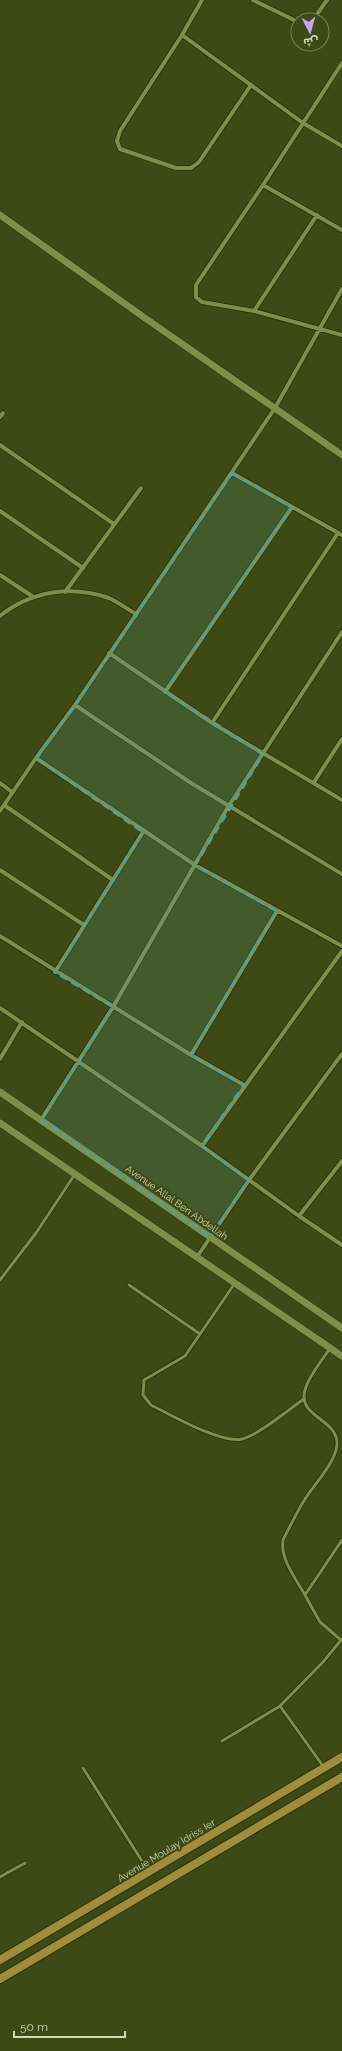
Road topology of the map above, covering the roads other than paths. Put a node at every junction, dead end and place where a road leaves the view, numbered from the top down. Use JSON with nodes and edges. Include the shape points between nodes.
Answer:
{"nodes":[{"id":1,"x":202,"y":0,"type":"edge"},
{"id":2,"x":253,"y":0,"type":"edge"},
{"id":3,"x":328,"y":0,"type":"edge"},
{"id":4,"x":320,"y":12,"type":"edge"},
{"id":5,"x":290,"y":18,"type":"edge"},
{"id":6,"x":182,"y":35,"type":"junction"},
{"id":7,"x":342,"y":63,"type":"edge"},
{"id":8,"x":251,"y":84,"type":"junction"},
{"id":9,"x":303,"y":123,"type":"junction"},
{"id":10,"x":342,"y":146,"type":"edge"},
{"id":11,"x":263,"y":185,"type":"junction"},
{"id":12,"x":0,"y":214,"type":"edge"},
{"id":13,"x":317,"y":215,"type":"junction"},
{"id":14,"x":342,"y":230,"type":"edge"},
{"id":15,"x":342,"y":289,"type":"edge"},
{"id":16,"x":254,"y":311,"type":"junction"},
{"id":17,"x":320,"y":328,"type":"junction"},
{"id":18,"x":342,"y":335,"type":"edge"},
{"id":19,"x":275,"y":408,"type":"junction"},
{"id":20,"x":0,"y":445,"type":"edge"},
{"id":21,"x":342,"y":455,"type":"edge"},
{"id":22,"x":232,"y":474,"type":"junction"},
{"id":23,"x":141,"y":488,"type":"dead end"},
{"id":24,"x":292,"y":507,"type":"junction"},
{"id":25,"x":0,"y":511,"type":"edge"},
{"id":26,"x":114,"y":524,"type":"junction"},
{"id":27,"x":340,"y":534,"type":"edge"},
{"id":28,"x":83,"y":568,"type":"junction"},
{"id":29,"x":0,"y":575,"type":"edge"},
{"id":30,"x":65,"y":592,"type":"junction"},
{"id":31,"x":32,"y":596,"type":"junction"},
{"id":32,"x":136,"y":614,"type":"junction"},
{"id":33,"x":0,"y":616,"type":"edge"},
{"id":34,"x":342,"y":632,"type":"edge"},
{"id":35,"x":109,"y":653,"type":"junction"},
{"id":36,"x":165,"y":692,"type":"junction"},
{"id":37,"x":76,"y":705,"type":"junction"},
{"id":38,"x":212,"y":723,"type":"junction"},
{"id":39,"x":342,"y":739,"type":"edge"},
{"id":40,"x":263,"y":754,"type":"junction"},
{"id":41,"x":36,"y":758,"type":"junction"},
{"id":42,"x":314,"y":782,"type":"junction"},
{"id":43,"x":0,"y":783,"type":"edge"},
{"id":44,"x":12,"y":792,"type":"junction"},
{"id":45,"x":342,"y":800,"type":"edge"},
{"id":46,"x":4,"y":805,"type":"junction"},
{"id":47,"x":228,"y":806,"type":"junction"},
{"id":48,"x":0,"y":811,"type":"edge"},
{"id":49,"x":144,"y":832,"type":"junction"},
{"id":50,"x":195,"y":865,"type":"junction"},
{"id":51,"x":0,"y":870,"type":"edge"},
{"id":52,"x":342,"y":874,"type":"edge"},
{"id":53,"x":114,"y":880,"type":"junction"},
{"id":54,"x":277,"y":911,"type":"junction"},
{"id":55,"x":84,"y":925,"type":"junction"},
{"id":56,"x":0,"y":936,"type":"edge"},
{"id":57,"x":342,"y":946,"type":"edge"},
{"id":58,"x":342,"y":951,"type":"edge"},
{"id":59,"x":55,"y":972,"type":"junction"},
{"id":60,"x":112,"y":1006,"type":"junction"},
{"id":61,"x":0,"y":1008,"type":"edge"},
{"id":62,"x":22,"y":1022,"type":"junction"},
{"id":63,"x":342,"y":1054,"type":"edge"},
{"id":64,"x":191,"y":1055,"type":"junction"},
{"id":65,"x":0,"y":1059,"type":"edge"},
{"id":66,"x":79,"y":1061,"type":"junction"},
{"id":67,"x":337,"y":1062,"type":"junction"},
{"id":68,"x":342,"y":1065,"type":"edge"},
{"id":69,"x":244,"y":1085,"type":"junction"},
{"id":70,"x":0,"y":1092,"type":"edge"},
{"id":71,"x":41,"y":1120,"type":"junction"},
{"id":72,"x":0,"y":1123,"type":"edge"},
{"id":73,"x":202,"y":1146,"type":"junction"},
{"id":74,"x":342,"y":1160,"type":"edge"},
{"id":75,"x":340,"y":1166,"type":"edge"},
{"id":76,"x":75,"y":1174,"type":"junction"},
{"id":77,"x":249,"y":1180,"type":"junction"},
{"id":78,"x":299,"y":1216,"type":"junction"},
{"id":79,"x":210,"y":1237,"type":"junction"},
{"id":80,"x":342,"y":1244,"type":"edge"},
{"id":81,"x":197,"y":1257,"type":"junction"},
{"id":82,"x":0,"y":1280,"type":"edge"},
{"id":83,"x":236,"y":1283,"type":"junction"},
{"id":84,"x":129,"y":1285,"type":"dead end"},
{"id":85,"x":342,"y":1328,"type":"edge"},
{"id":86,"x":200,"y":1334,"type":"junction"},
{"id":87,"x":330,"y":1348,"type":"junction"},
{"id":88,"x":342,"y":1356,"type":"edge"},
{"id":89,"x":304,"y":1399,"type":"junction"},
{"id":90,"x":342,"y":1540,"type":"edge"},
{"id":91,"x":305,"y":1595,"type":"junction"},
{"id":92,"x":342,"y":1640,"type":"edge"},
{"id":93,"x":280,"y":1706,"type":"junction"},
{"id":94,"x":222,"y":1741,"type":"dead end"},
{"id":95,"x":342,"y":1757,"type":"edge"},
{"id":96,"x":83,"y":1768,"type":"dead end"},
{"id":97,"x":324,"y":1768,"type":"junction"},
{"id":98,"x":342,"y":1777,"type":"edge"},
{"id":99,"x":25,"y":1863,"type":"dead end"},
{"id":100,"x":149,"y":1872,"type":"junction"},
{"id":101,"x":0,"y":1877,"type":"edge"},
{"id":102,"x":0,"y":1960,"type":"edge"},
{"id":103,"x":0,"y":1979,"type":"edge"}],
"edges":[{"from":1,"to":6,"type":"street"},
{"from":2,"to":5,"type":"street"},
{"from":3,"to":4,"type":"street"},
{"from":6,"to":8,"type":"street"},
{"from":6,"to":8,"type":"street","via":[[120,131],[117,141],[120,149],[176,168],[191,168],[199,162]]},
{"from":7,"to":9,"type":"street"},
{"from":8,"to":9,"type":"street"},
{"from":9,"to":10,"type":"street"},
{"from":9,"to":11,"type":"street"},
{"from":11,"to":13,"type":"street"},
{"from":11,"to":16,"type":"street","via":[[195,290],[196,297],[202,302]]},
{"from":12,"to":19,"type":"street"},
{"from":13,"to":14,"type":"street"},
{"from":13,"to":16,"type":"street"},
{"from":15,"to":17,"type":"street"},
{"from":16,"to":17,"type":"street"},
{"from":17,"to":18,"type":"street"},
{"from":17,"to":19,"type":"street"},
{"from":19,"to":21,"type":"street"},
{"from":19,"to":22,"type":"street"},
{"from":20,"to":26,"type":"street"},
{"from":22,"to":24,"type":"street"},
{"from":22,"to":32,"type":"street"},
{"from":23,"to":26,"type":"street"},
{"from":24,"to":27,"type":"street"},
{"from":24,"to":36,"type":"street"},
{"from":25,"to":28,"type":"street"},
{"from":26,"to":28,"type":"street"},
{"from":27,"to":38,"type":"street"},
{"from":28,"to":30,"type":"street"},
{"from":29,"to":31,"type":"street"},
{"from":30,"to":31,"type":"street"},
{"from":30,"to":32,"type":"street","via":[[88,592],[111,599]]},
{"from":31,"to":33,"type":"street","via":[[13,605]]},
{"from":32,"to":35,"type":"street"},
{"from":34,"to":40,"type":"street"},
{"from":35,"to":36,"type":"street"},
{"from":35,"to":37,"type":"street"},
{"from":36,"to":38,"type":"street"},
{"from":37,"to":41,"type":"street"},
{"from":37,"to":47,"type":"street","via":[[155,760]]},
{"from":38,"to":40,"type":"street"},
{"from":39,"to":42,"type":"street"},
{"from":40,"to":42,"type":"street"},
{"from":40,"to":47,"type":"street"},
{"from":41,"to":44,"type":"street"},
{"from":41,"to":49,"type":"street"},
{"from":42,"to":45,"type":"street"},
{"from":43,"to":44,"type":"street"},
{"from":44,"to":46,"type":"street"},
{"from":46,"to":48,"type":"street"},
{"from":46,"to":53,"type":"street"},
{"from":47,"to":50,"type":"street"},
{"from":47,"to":52,"type":"street"},
{"from":49,"to":50,"type":"street"},
{"from":49,"to":53,"type":"street"},
{"from":50,"to":54,"type":"street"},
{"from":50,"to":60,"type":"street"},
{"from":51,"to":55,"type":"street"},
{"from":53,"to":55,"type":"street"},
{"from":54,"to":57,"type":"street"},
{"from":54,"to":64,"type":"street"},
{"from":55,"to":59,"type":"street"},
{"from":56,"to":59,"type":"street"},
{"from":58,"to":69,"type":"street"},
{"from":59,"to":60,"type":"street"},
{"from":60,"to":64,"type":"street"},
{"from":60,"to":66,"type":"street"},
{"from":61,"to":62,"type":"street"},
{"from":62,"to":65,"type":"street"},
{"from":62,"to":66,"type":"street"},
{"from":63,"to":67,"type":"street"},
{"from":64,"to":69,"type":"street"},
{"from":66,"to":71,"type":"street"},
{"from":66,"to":73,"type":"street"},
{"from":67,"to":68,"type":"street"},
{"from":67,"to":77,"type":"street"},
{"from":69,"to":73,"type":"street"},
{"from":70,"to":71,"type":"street","name":"Avenue Allal Ben Abdellah"},
{"from":71,"to":79,"type":"street","name":"Avenue Allal Ben Abdellah"},
{"from":72,"to":76,"type":"street"},
{"from":73,"to":77,"type":"street"},
{"from":74,"to":75,"type":"street"},
{"from":75,"to":78,"type":"street"},
{"from":76,"to":81,"type":"street"},
{"from":76,"to":82,"type":"lane"},
{"from":77,"to":78,"type":"street"},
{"from":77,"to":79,"type":"street"},
{"from":78,"to":80,"type":"street"},
{"from":79,"to":81,"type":"street"},
{"from":79,"to":85,"type":"street","name":"Avenue Allal Ben Abdellah"},
{"from":81,"to":83,"type":"street"},
{"from":83,"to":86,"type":"lane"},
{"from":83,"to":87,"type":"street"},
{"from":84,"to":86,"type":"lane"},
{"from":86,"to":89,"type":"lane","via":[[185,1356],[144,1380],[143,1395],[150,1405],[219,1437],[232,1440],[243,1439],[255,1433]]},
{"from":87,"to":88,"type":"street"},
{"from":87,"to":89,"type":"lane","via":[[304,1390]]},
{"from":89,"to":91,"type":"lane","via":[[309,1411],[333,1430],[337,1446],[283,1540],[284,1556]]},
{"from":90,"to":91,"type":"lane"},
{"from":91,"to":92,"type":"lane","via":[[320,1622]]},
{"from":92,"to":93,"type":"lane"},
{"from":93,"to":94,"type":"lane"},
{"from":93,"to":97,"type":"lane"},
{"from":95,"to":97,"type":"main road","name":"Avenue Moulay Idriss Ier"},
{"from":96,"to":100,"type":"lane"},
{"from":97,"to":100,"type":"main road","name":"Avenue Moulay Idriss Ier"},
{"from":98,"to":103,"type":"main road"},
{"from":99,"to":101,"type":"lane"},
{"from":100,"to":102,"type":"main road","name":"Avenue Moulay Idriss Ier"}]}
